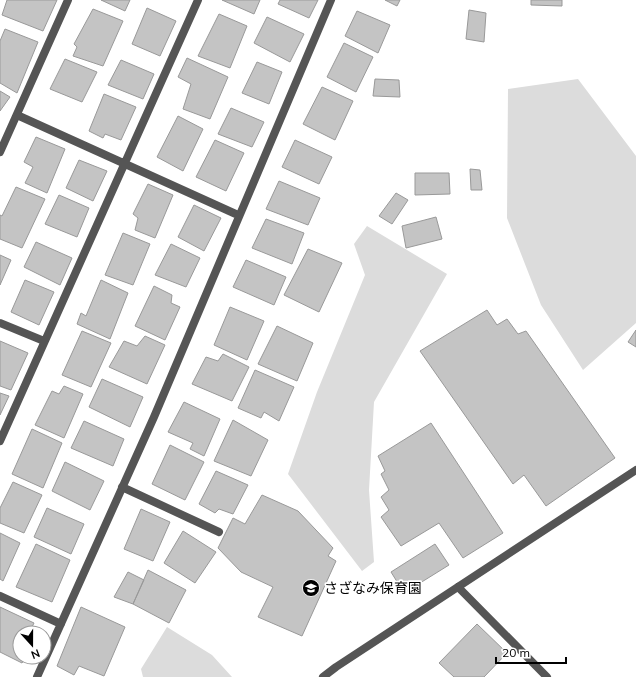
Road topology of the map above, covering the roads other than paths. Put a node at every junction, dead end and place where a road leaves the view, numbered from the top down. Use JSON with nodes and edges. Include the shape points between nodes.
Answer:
{"nodes":[{"id":1,"x":68,"y":0,"type":"edge"},
{"id":2,"x":198,"y":0,"type":"edge"},
{"id":3,"x":331,"y":0,"type":"edge"},
{"id":4,"x":17,"y":115,"type":"junction"},
{"id":5,"x":0,"y":152,"type":"edge"},
{"id":6,"x":124,"y":164,"type":"junction"},
{"id":7,"x":238,"y":216,"type":"junction"},
{"id":8,"x":0,"y":323,"type":"edge"},
{"id":9,"x":44,"y":341,"type":"junction"},
{"id":10,"x":0,"y":441,"type":"edge"},
{"id":11,"x":636,"y":470,"type":"edge"},
{"id":12,"x":122,"y":487,"type":"junction"},
{"id":13,"x":219,"y":532,"type":"dead end"},
{"id":14,"x":458,"y":587,"type":"junction"},
{"id":15,"x":0,"y":596,"type":"edge"},
{"id":16,"x":61,"y":624,"type":"junction"},
{"id":17,"x":37,"y":677,"type":"edge"},
{"id":18,"x":323,"y":677,"type":"edge"},
{"id":19,"x":548,"y":677,"type":"edge"}],
"edges":[{"from":1,"to":4,"type":"street"},
{"from":2,"to":6,"type":"street"},
{"from":3,"to":7,"type":"street"},
{"from":4,"to":5,"type":"street"},
{"from":4,"to":6,"type":"street"},
{"from":6,"to":7,"type":"street"},
{"from":6,"to":9,"type":"street"},
{"from":7,"to":12,"type":"street"},
{"from":8,"to":9,"type":"street"},
{"from":9,"to":10,"type":"street"},
{"from":11,"to":14,"type":"street"},
{"from":12,"to":13,"type":"street"},
{"from":12,"to":16,"type":"street"},
{"from":14,"to":18,"type":"street"},
{"from":14,"to":19,"type":"street"},
{"from":15,"to":16,"type":"street"},
{"from":16,"to":17,"type":"street"}]}
